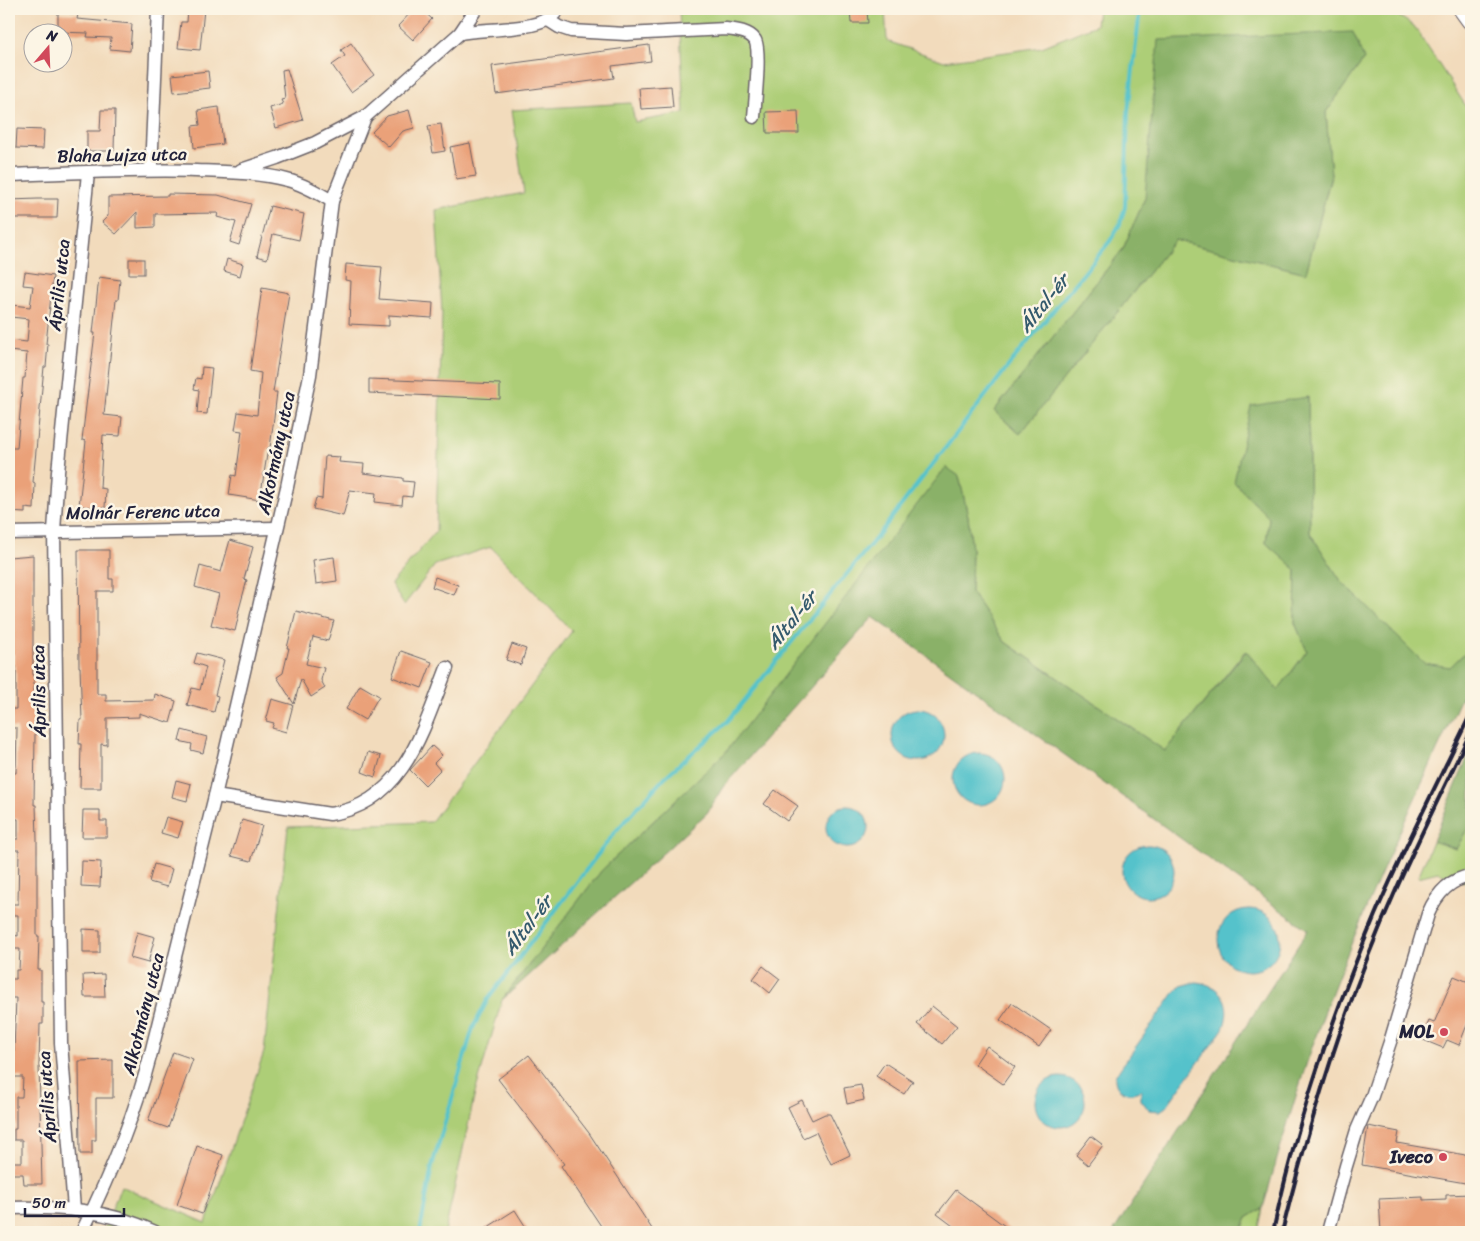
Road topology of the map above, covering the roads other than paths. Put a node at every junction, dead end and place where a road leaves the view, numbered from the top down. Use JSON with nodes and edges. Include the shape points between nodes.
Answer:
{"nodes":[{"id":1,"x":158,"y":9,"type":"edge"},
{"id":2,"x":476,"y":9,"type":"edge"},
{"id":3,"x":559,"y":9,"type":"edge"},
{"id":4,"x":1463,"y":9,"type":"edge"},
{"id":5,"x":548,"y":20,"type":"junction"},
{"id":6,"x":1471,"y":20,"type":"edge"},
{"id":7,"x":460,"y":33,"type":"junction"},
{"id":8,"x":365,"y":117,"type":"junction"},
{"id":9,"x":754,"y":118,"type":"dead end"},
{"id":10,"x":152,"y":170,"type":"junction"},
{"id":11,"x":236,"y":172,"type":"junction"},
{"id":12,"x":88,"y":173,"type":"junction"},
{"id":13,"x":9,"y":175,"type":"edge"},
{"id":14,"x":332,"y":201,"type":"junction"},
{"id":15,"x":277,"y":528,"type":"junction"},
{"id":16,"x":54,"y":531,"type":"junction"},
{"id":17,"x":9,"y":532,"type":"edge"},
{"id":18,"x":447,"y":668,"type":"dead end"},
{"id":19,"x":215,"y":796,"type":"junction"},
{"id":20,"x":1471,"y":876,"type":"edge"},
{"id":21,"x":9,"y":1208,"type":"edge"},
{"id":22,"x":74,"y":1209,"type":"junction"},
{"id":23,"x":92,"y":1212,"type":"junction"},
{"id":24,"x":82,"y":1232,"type":"edge"},
{"id":25,"x":155,"y":1232,"type":"edge"},
{"id":26,"x":1328,"y":1232,"type":"edge"}],
"edges":[{"from":1,"to":10,"type":"street"},
{"from":2,"to":7,"type":"street","name":"Blaha Lujza utca"},
{"from":3,"to":5,"type":"street"},
{"from":4,"to":6,"type":"highway"},
{"from":5,"to":7,"type":"street","via":[[514,28]]},
{"from":5,"to":9,"type":"street","via":[[571,31],[626,34],[726,29],[747,33],[755,40],[758,52]]},
{"from":7,"to":8,"type":"street","name":"Blaha Lujza utca"},
{"from":8,"to":11,"type":"street","name":"Blaha Lujza utca","via":[[315,142]]},
{"from":8,"to":14,"type":"street","name":"Alkotmány utca"},
{"from":10,"to":11,"type":"street","name":"Blaha Lujza utca"},
{"from":10,"to":12,"type":"street","name":"Blaha Lujza utca"},
{"from":11,"to":14,"type":"street","name":"Blaha Lujza utca","via":[[289,180]]},
{"from":12,"to":13,"type":"street","name":"Blaha Lujza utca"},
{"from":12,"to":16,"type":"street","name":"Április utca"},
{"from":14,"to":15,"type":"street","name":"Alkotmány utca","via":[[310,375]]},
{"from":15,"to":16,"type":"street","name":"Molnár Ferenc utca"},
{"from":15,"to":19,"type":"street","name":"Alkotmány utca"},
{"from":16,"to":17,"type":"street","name":"Molnár Ferenc utca"},
{"from":16,"to":22,"type":"street","name":"Április utca","via":[[61,1043]]},
{"from":18,"to":19,"type":"street","via":[[407,763],[381,790],[361,804],[346,812],[323,813]]},
{"from":19,"to":23,"type":"street","name":"Alkotmány utca","via":[[142,1088]]},
{"from":20,"to":26,"type":"street","via":[[1454,882],[1434,899],[1391,1039],[1357,1130]]},
{"from":21,"to":22,"type":"street"},
{"from":22,"to":23,"type":"street"},
{"from":23,"to":24,"type":"street","name":"Alkotmány utca"},
{"from":23,"to":25,"type":"street"}]}
